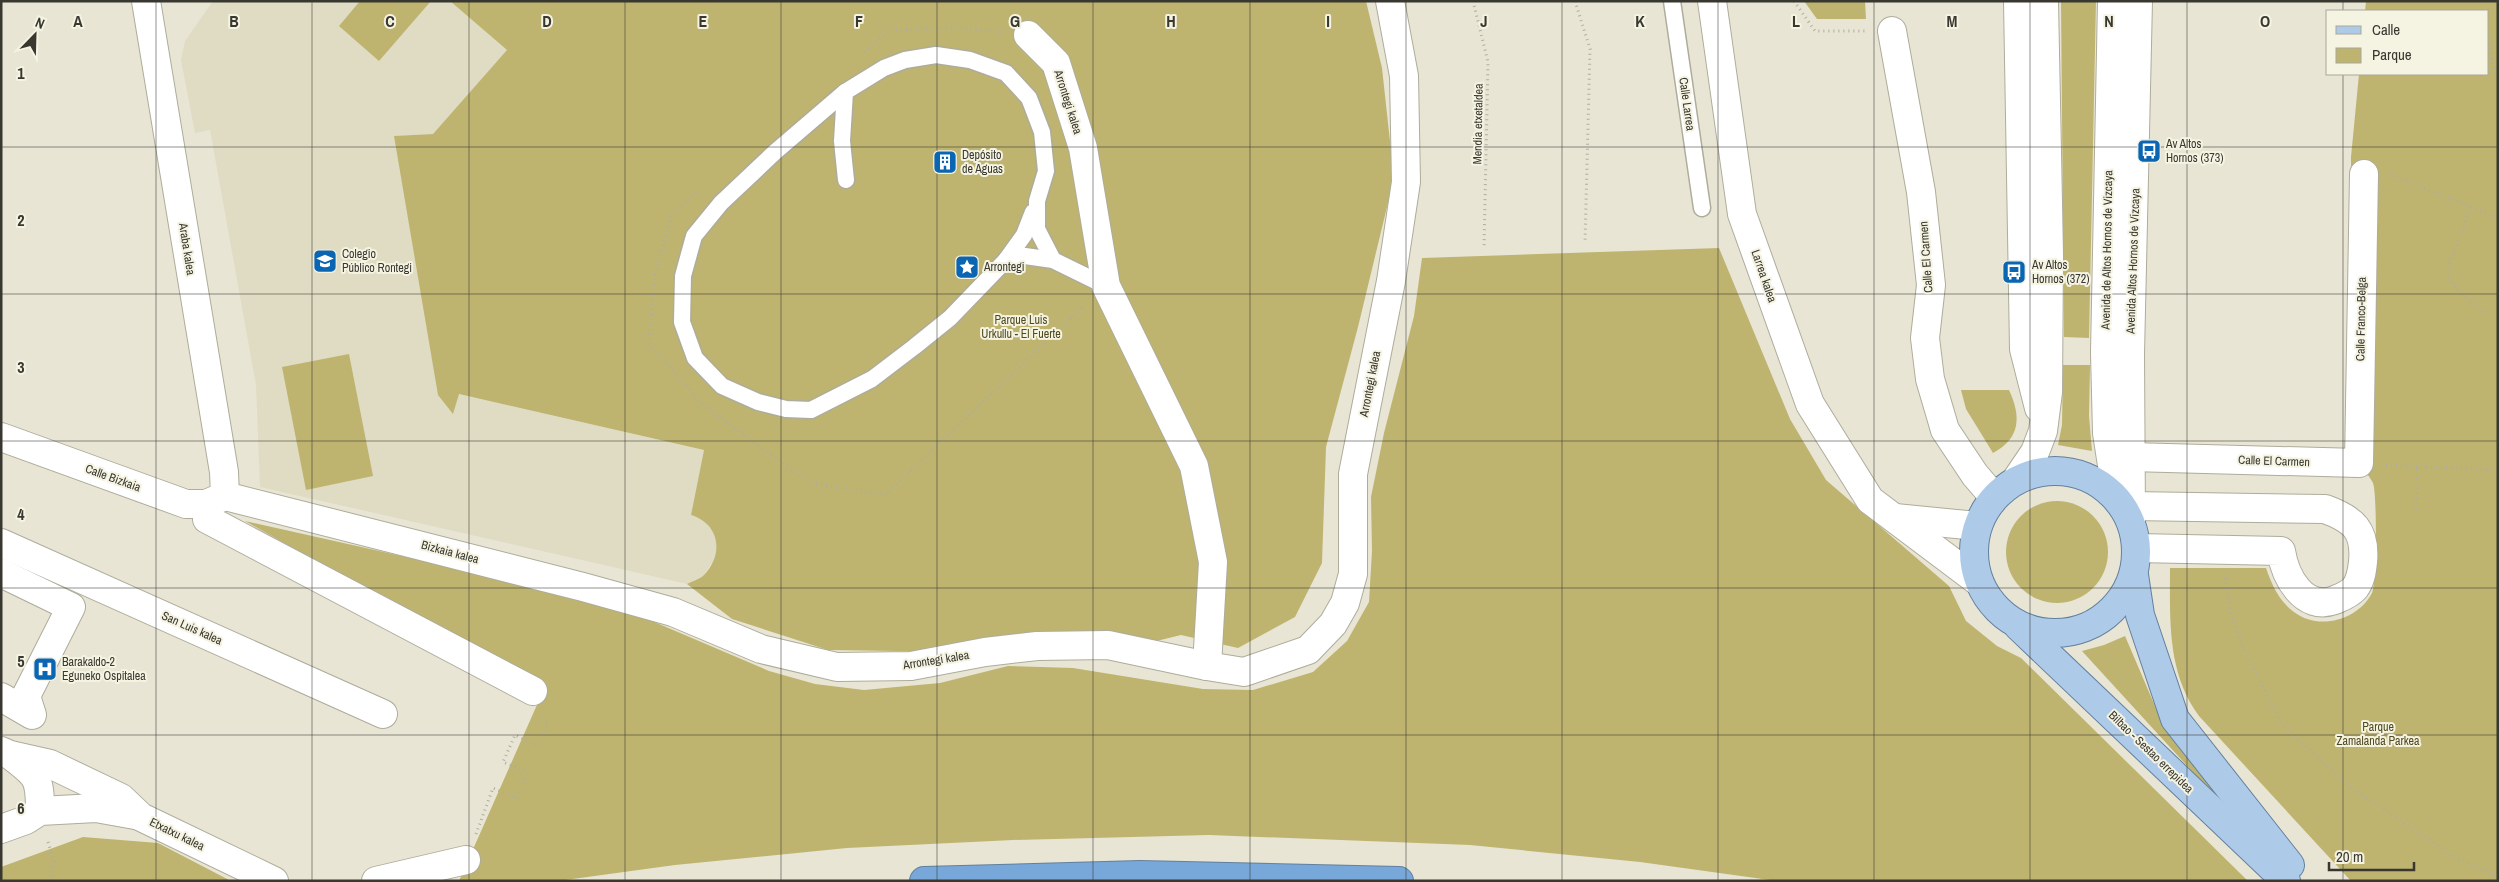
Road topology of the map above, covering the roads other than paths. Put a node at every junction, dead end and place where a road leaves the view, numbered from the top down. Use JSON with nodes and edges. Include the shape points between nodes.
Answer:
{"nodes":[{"id":1,"x":146,"y":1,"type":"edge"},
{"id":2,"x":1390,"y":1,"type":"edge"},
{"id":3,"x":1672,"y":1,"type":"edge"},
{"id":4,"x":1712,"y":1,"type":"edge"},
{"id":5,"x":2018,"y":1,"type":"edge"},
{"id":6,"x":2044,"y":1,"type":"edge"},
{"id":7,"x":2112,"y":1,"type":"edge"},
{"id":8,"x":2138,"y":1,"type":"edge"},
{"id":9,"x":1892,"y":31,"type":"road end"},
{"id":10,"x":1028,"y":35,"type":"road end"},
{"id":11,"x":845,"y":92,"type":"junction"},
{"id":12,"x":2364,"y":174,"type":"road end"},
{"id":13,"x":846,"y":180,"type":"dead end"},
{"id":14,"x":1037,"y":201,"type":"junction"},
{"id":15,"x":1702,"y":208,"type":"dead end"},
{"id":16,"x":1006,"y":260,"type":"junction"},
{"id":17,"x":1052,"y":260,"type":"junction"},
{"id":18,"x":1106,"y":286,"type":"junction"},
{"id":19,"x":2043,"y":431,"type":"junction"},
{"id":20,"x":1,"y":437,"type":"edge"},
{"id":21,"x":2130,"y":457,"type":"junction"},
{"id":22,"x":2358,"y":463,"type":"joint"},
{"id":23,"x":2016,"y":480,"type":"junction"},
{"id":24,"x":225,"y":496,"type":"junction"},
{"id":25,"x":1994,"y":497,"type":"junction"},
{"id":26,"x":2126,"y":508,"type":"junction"},
{"id":27,"x":1895,"y":518,"type":"junction"},
{"id":28,"x":207,"y":519,"type":"dead end"},
{"id":29,"x":1977,"y":526,"type":"junction"},
{"id":30,"x":1,"y":543,"type":"edge"},
{"id":31,"x":2137,"y":548,"type":"junction"},
{"id":32,"x":1,"y":573,"type":"edge"},
{"id":33,"x":2134,"y":575,"type":"junction"},
{"id":34,"x":1979,"y":582,"type":"junction"},
{"id":35,"x":673,"y":612,"type":"joint"},
{"id":36,"x":2015,"y":623,"type":"junction"},
{"id":37,"x":1207,"y":666,"type":"junction"},
{"id":38,"x":533,"y":691,"type":"road end"},
{"id":39,"x":1,"y":697,"type":"edge"},
{"id":40,"x":383,"y":714,"type":"dead end"},
{"id":41,"x":6,"y":753,"type":"edge"},
{"id":42,"x":40,"y":811,"type":"junction"},
{"id":43,"x":141,"y":817,"type":"junction"},
{"id":44,"x":1,"y":829,"type":"edge"},
{"id":45,"x":466,"y":860,"type":"road end"},
{"id":46,"x":274,"y":881,"type":"edge"},
{"id":47,"x":376,"y":881,"type":"edge"},
{"id":48,"x":924,"y":881,"type":"edge"},
{"id":49,"x":1399,"y":881,"type":"edge"},
{"id":50,"x":2286,"y":881,"type":"edge"},
{"id":51,"x":2302,"y":881,"type":"edge"}],
"edges":[{"from":1,"to":24,"type":"street","name":"Araba kalea","via":[[224,472]]},
{"from":2,"to":37,"type":"street","name":"Arrontegi kalea","via":[[1404,76],[1406,182],[1391,281],[1353,474],[1353,574],[1345,603],[1333,624],[1308,650],[1244,672]]},
{"from":3,"to":15,"type":"lane","name":"Calle Larrea"},
{"from":4,"to":27,"type":"street","name":"Larrea kalea","via":[[1742,214],[1806,395],[1870,500]]},
{"from":5,"to":19,"type":"street","via":[[2024,349]]},
{"from":6,"to":19,"type":"street","via":[[2049,332],[2048,392]]},
{"from":7,"to":26,"type":"street","name":"Avenida de Altos Hornos de Vizcaya","via":[[2105,353],[2107,433]]},
{"from":8,"to":21,"type":"street","name":"Avenida Altos Hornos de Vizcaya"},
{"from":9,"to":25,"type":"street","name":"Calle El Carmen","via":[[1921,192],[1931,285],[1925,338],[1930,379],[1945,430],[1974,475]]},
{"from":10,"to":18,"type":"street","name":"Arrontegi kalea","via":[[1056,62],[1083,148]]},
{"from":11,"to":13,"type":"lane","via":[[842,141]]},
{"from":11,"to":14,"type":"lane","via":[[884,68],[905,60],[936,55],[970,60],[1006,73],[1029,98],[1042,132],[1046,171]]},
{"from":11,"to":16,"type":"lane","via":[[775,152],[728,197],[694,236],[683,276],[682,322],[695,358],[722,386],[758,402],[786,409],[811,410],[872,379],[914,347],[950,318]]},
{"from":12,"to":22,"type":"street","name":"Calle Franco-Belga"},
{"from":14,"to":16,"type":"lane","via":[[1024,235]]},
{"from":14,"to":17,"type":"lane","via":[[1037,229]]},
{"from":16,"to":17,"type":"lane","via":[[1025,256]]},
{"from":17,"to":18,"type":"lane"},
{"from":18,"to":37,"type":"street","name":"Arrontegi kalea","via":[[1194,466],[1213,562]]},
{"from":19,"to":23,"type":"street","via":[[2035,452]]},
{"from":20,"to":24,"type":"street","name":"Calle Bizkaia","via":[[186,504],[206,504]]},
{"from":21,"to":22,"type":"street","name":"Calle El Carmen"},
{"from":21,"to":26,"type":"street","name":"Avenida Altos Hornos de Vizcaya"},
{"from":23,"to":25,"type":"main road"},
{"from":23,"to":26,"type":"main road","via":[[2042,471],[2069,471],[2095,480]]},
{"from":24,"to":35,"type":"street","name":"Bizkaia kalea"},
{"from":25,"to":29,"type":"main road"},
{"from":26,"to":31,"type":"main road"},
{"from":26,"to":31,"type":"street","via":[[2325,509],[2345,516],[2359,530],[2364,551],[2361,577],[2355,588],[2328,602],[2309,598],[2293,586],[2284,568],[2281,550]]},
{"from":27,"to":29,"type":"street"},
{"from":27,"to":34,"type":"street","name":"Larrea kalea"},
{"from":28,"to":38,"type":"street"},
{"from":29,"to":34,"type":"main road","via":[[1973,554]]},
{"from":30,"to":40,"type":"street","name":"San Luis kalea"},
{"from":31,"to":33,"type":"main road"},
{"from":32,"to":39,"type":"street","via":[[71,607],[26,696],[32,715]]},
{"from":33,"to":36,"type":"main road","via":[[2123,598],[2107,616],[2086,628],[2062,634],[2038,632]]},
{"from":33,"to":51,"type":"main road","via":[[2140,616],[2175,719]]},
{"from":34,"to":36,"type":"main road","via":[[1993,606]]},
{"from":35,"to":37,"type":"street","name":"Arrontegi kalea","via":[[761,649],[837,667],[911,666],[1037,646],[1108,646]]},
{"from":36,"to":50,"type":"main road","name":"Bilbao - Sestao errepidea"},
{"from":41,"to":42,"type":"street","via":[[33,773],[40,785]]},
{"from":41,"to":43,"type":"street","name":"Etxatxu kalea","via":[[50,764],[121,798]]},
{"from":42,"to":43,"type":"street","via":[[96,808]]},
{"from":42,"to":44,"type":"street"},
{"from":43,"to":46,"type":"street","name":"Etxatxu kalea"},
{"from":45,"to":47,"type":"street"},
{"from":48,"to":49,"type":"highway","via":[[1140,875]]}]}
